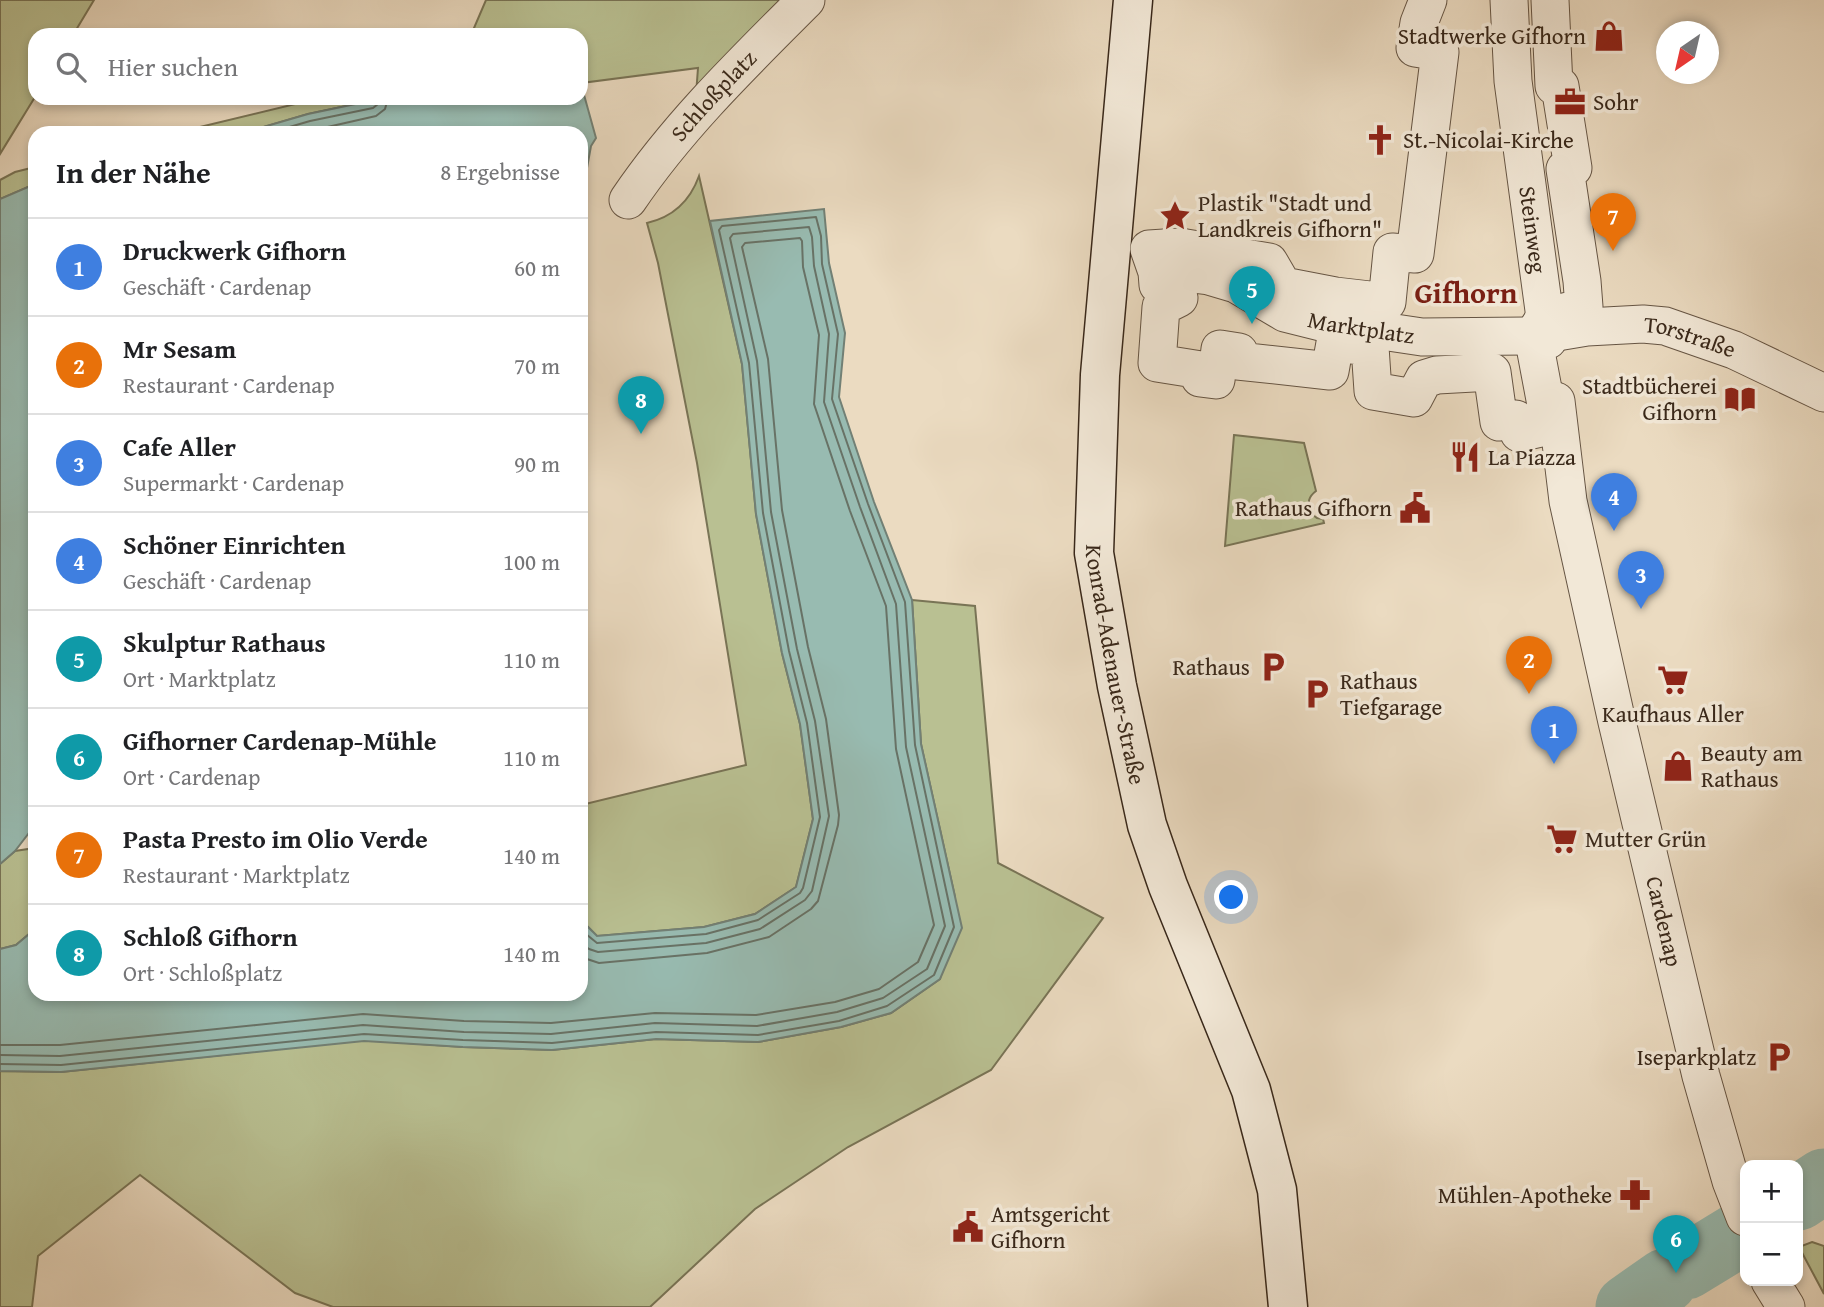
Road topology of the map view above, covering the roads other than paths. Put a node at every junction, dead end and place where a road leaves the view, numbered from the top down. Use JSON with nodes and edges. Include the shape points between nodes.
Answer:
{"nodes":[{"id":1,"x":806,"y":0,"type":"edge"},
{"id":2,"x":1133,"y":0,"type":"edge"},
{"id":3,"x":1429,"y":0,"type":"edge"},
{"id":4,"x":1509,"y":0,"type":"edge"},
{"id":5,"x":1550,"y":0,"type":"edge"},
{"id":6,"x":1554,"y":76,"type":"junction"},
{"id":7,"x":1513,"y":81,"type":"junction"},
{"id":8,"x":628,"y":200,"type":"dead end"},
{"id":9,"x":1152,"y":272,"type":"junction"},
{"id":10,"x":1542,"y":329,"type":"junction"},
{"id":11,"x":1824,"y":393,"type":"edge"},
{"id":12,"x":1740,"y":1204,"type":"edge"},
{"id":13,"x":1773,"y":1286,"type":"edge"},
{"id":14,"x":1288,"y":1307,"type":"edge"},
{"id":15,"x":1786,"y":1307,"type":"edge"}],
"edges":[{"from":1,"to":8,"type":"street","name":"Schloßplatz","via":[[677,136]]},
{"from":2,"to":14,"type":"street","name":"Konrad-Adenauer-Straße","via":[[1100,375],[1094,553],[1147,825],[1251,1090],[1278,1190]]},
{"from":3,"to":9,"type":"street","name":"Marktplatz","via":[[1415,48],[1440,52],[1415,254],[1392,252],[1387,302],[1283,286],[1269,262],[1180,247],[1149,249]]},
{"from":4,"to":7,"type":"street","name":"Steinweg"},
{"from":5,"to":6,"type":"street","name":"Marktplatz"},
{"from":6,"to":7,"type":"street"},
{"from":6,"to":10,"type":"street","name":"Marktplatz","via":[[1554,86],[1560,86],[1573,168],[1565,169],[1584,307]]},
{"from":7,"to":10,"type":"street","name":"Steinweg"},
{"from":9,"to":10,"type":"street","name":"Marktplatz","via":[[1216,278],[1255,293],[1285,313],[1422,337]]},
{"from":9,"to":10,"type":"street","name":"Marktplatz","via":[[1158,285],[1169,279],[1179,298],[1161,307],[1157,363],[1202,370],[1200,378],[1216,380],[1220,349],[1239,352],[1237,361],[1330,371],[1335,343],[1370,347],[1373,391],[1414,398],[1424,379],[1492,372],[1499,422],[1516,419],[1519,433],[1550,426]]},
{"from":10,"to":11,"type":"street","name":"Torstraße","via":[[1665,326],[1734,350]]},
{"from":10,"to":12,"type":"street","name":"Cardenap","via":[[1568,501],[1617,722],[1701,1076]]},
{"from":13,"to":15,"type":"street"}]}
